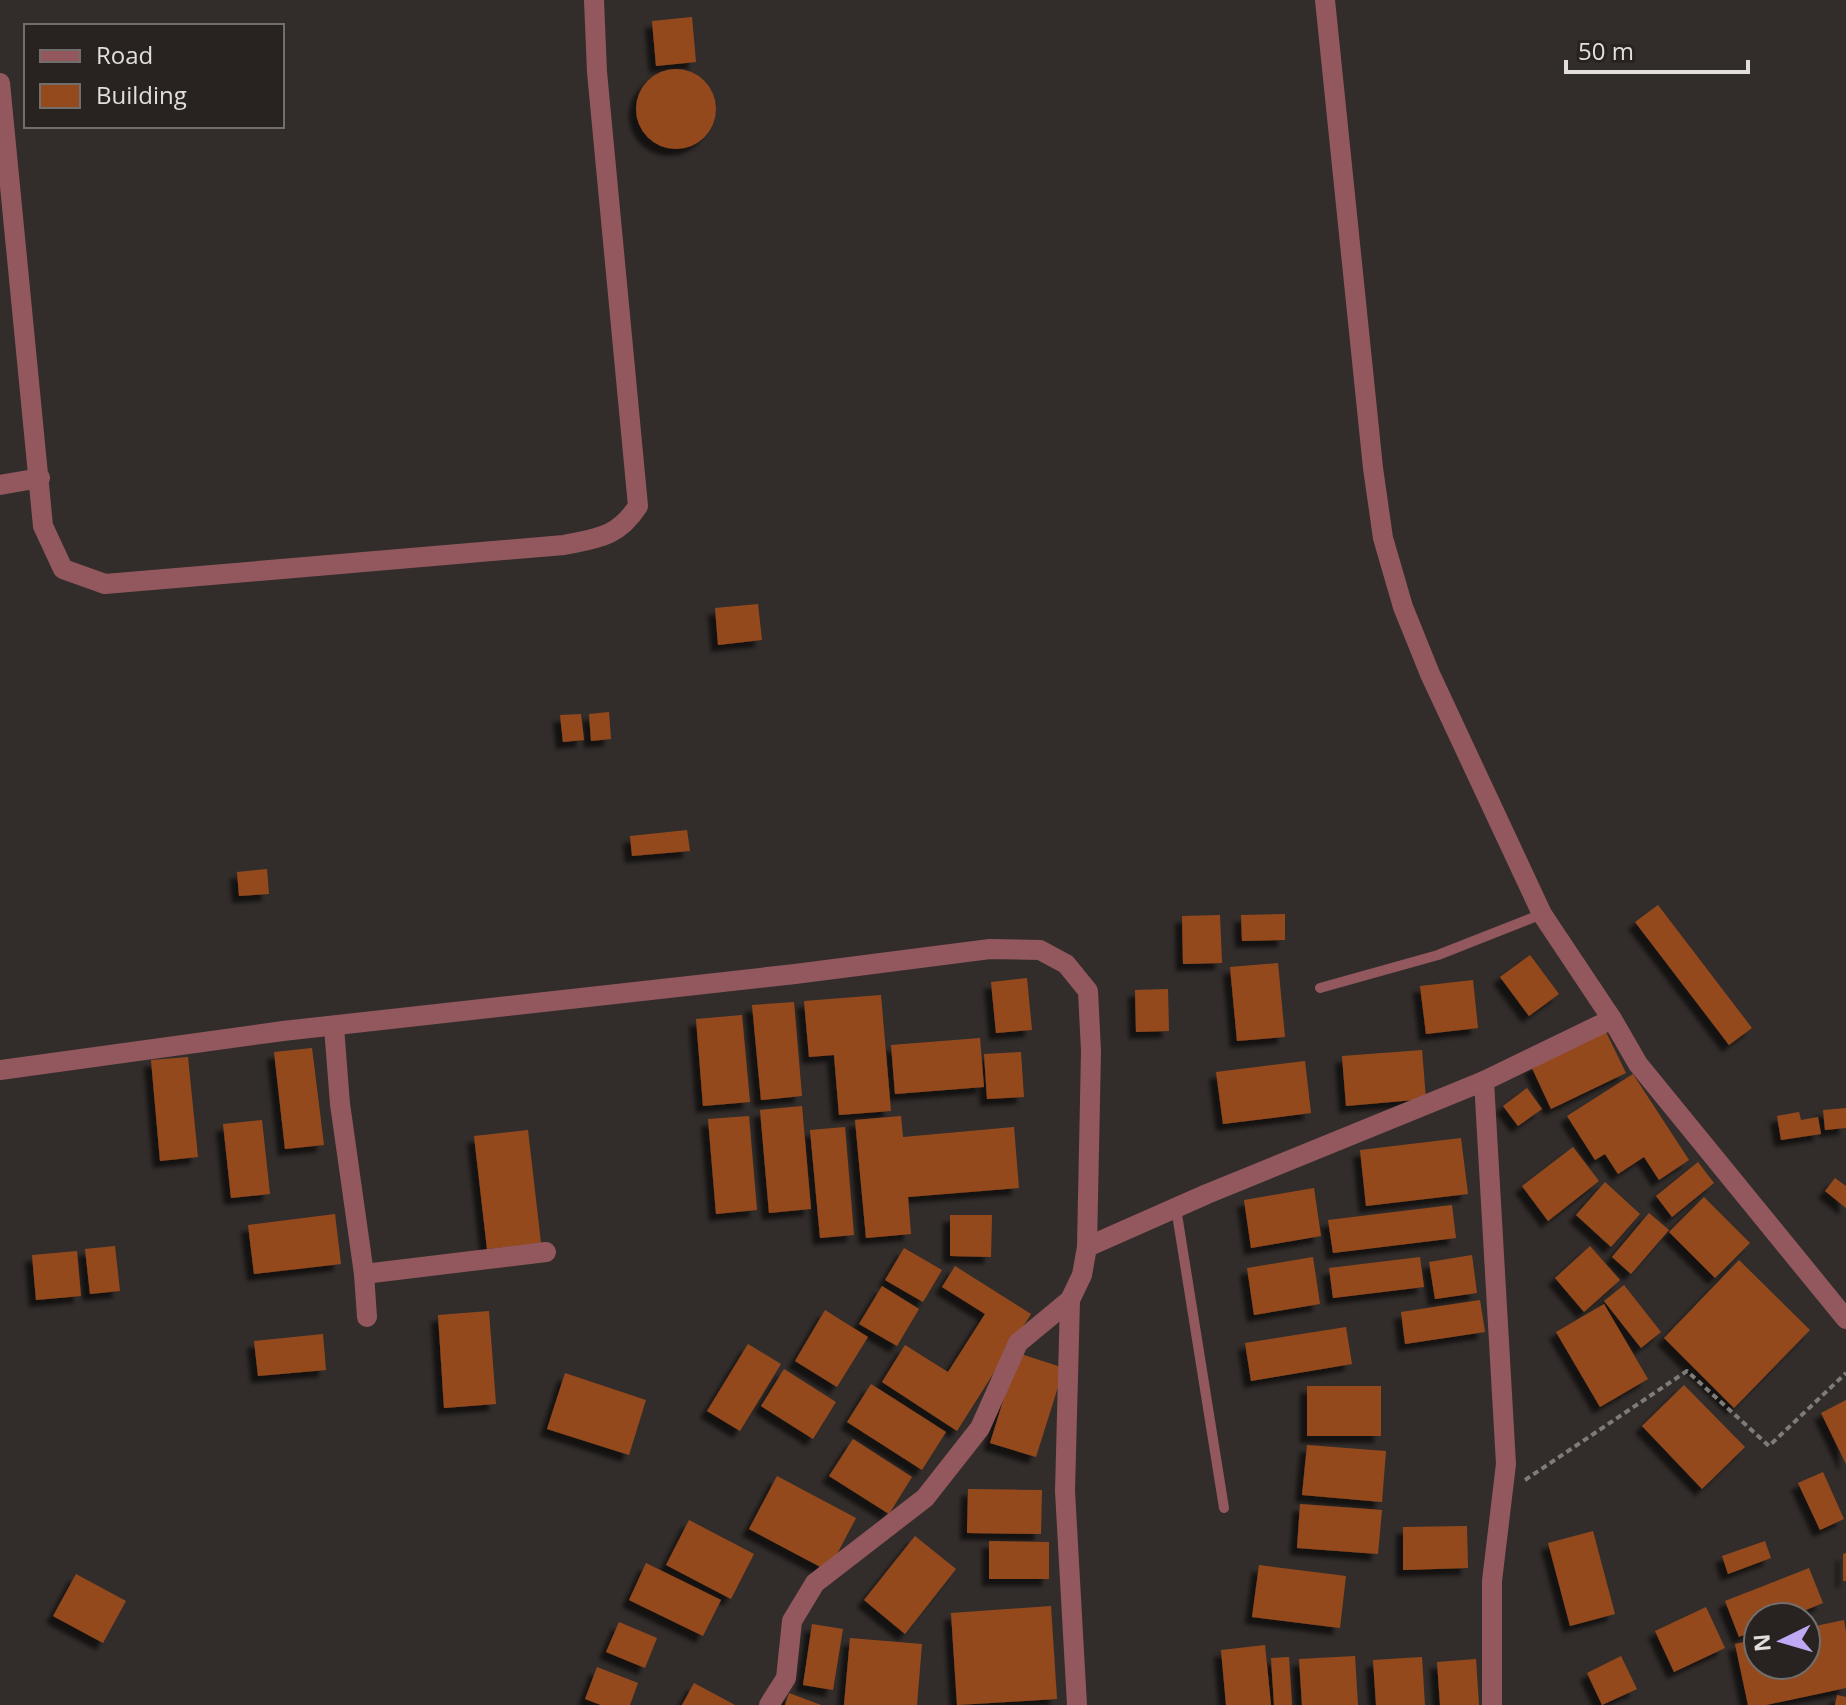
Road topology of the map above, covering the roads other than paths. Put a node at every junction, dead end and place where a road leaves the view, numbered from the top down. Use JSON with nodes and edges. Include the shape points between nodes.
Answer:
{"nodes":[{"id":1,"x":594,"y":0,"type":"edge"},
{"id":2,"x":1325,"y":0,"type":"edge"},
{"id":3,"x":0,"y":83,"type":"edge"},
{"id":4,"x":40,"y":478,"type":"junction"},
{"id":5,"x":0,"y":485,"type":"edge"},
{"id":6,"x":1542,"y":914,"type":"junction"},
{"id":7,"x":1320,"y":988,"type":"dead end"},
{"id":8,"x":1612,"y":1019,"type":"junction"},
{"id":9,"x":334,"y":1027,"type":"junction"},
{"id":10,"x":0,"y":1070,"type":"edge"},
{"id":11,"x":1484,"y":1081,"type":"junction"},
{"id":12,"x":1176,"y":1208,"type":"junction"},
{"id":13,"x":1087,"y":1247,"type":"junction"},
{"id":14,"x":546,"y":1252,"type":"dead end"},
{"id":15,"x":364,"y":1274,"type":"junction"},
{"id":16,"x":1070,"y":1300,"type":"junction"},
{"id":17,"x":367,"y":1317,"type":"dead end"},
{"id":18,"x":1846,"y":1319,"type":"edge"},
{"id":19,"x":1224,"y":1508,"type":"dead end"},
{"id":20,"x":769,"y":1705,"type":"edge"},
{"id":21,"x":1077,"y":1705,"type":"edge"},
{"id":22,"x":1492,"y":1705,"type":"edge"}],
"edges":[{"from":1,"to":4,"type":"street","via":[[638,506],[628,521],[606,537],[564,545],[105,584],[63,569],[43,526]]},
{"from":2,"to":6,"type":"street","via":[[1383,538],[1430,674]]},
{"from":3,"to":4,"type":"street"},
{"from":4,"to":5,"type":"street"},
{"from":6,"to":7,"type":"lane","via":[[1438,955]]},
{"from":6,"to":8,"type":"street"},
{"from":8,"to":11,"type":"street"},
{"from":8,"to":18,"type":"street","via":[[1638,1064]]},
{"from":9,"to":10,"type":"street"},
{"from":9,"to":13,"type":"street","via":[[990,949],[1040,950],[1066,964],[1088,991]]},
{"from":9,"to":15,"type":"street"},
{"from":11,"to":12,"type":"street"},
{"from":11,"to":22,"type":"street","via":[[1506,1464],[1492,1581]]},
{"from":12,"to":13,"type":"street"},
{"from":12,"to":19,"type":"lane"},
{"from":13,"to":16,"type":"street"},
{"from":14,"to":15,"type":"street"},
{"from":15,"to":17,"type":"street"},
{"from":16,"to":20,"type":"street","via":[[1018,1343],[980,1428],[925,1498],[815,1583],[792,1621],[786,1678]]},
{"from":16,"to":21,"type":"street","via":[[1065,1491]]}]}
